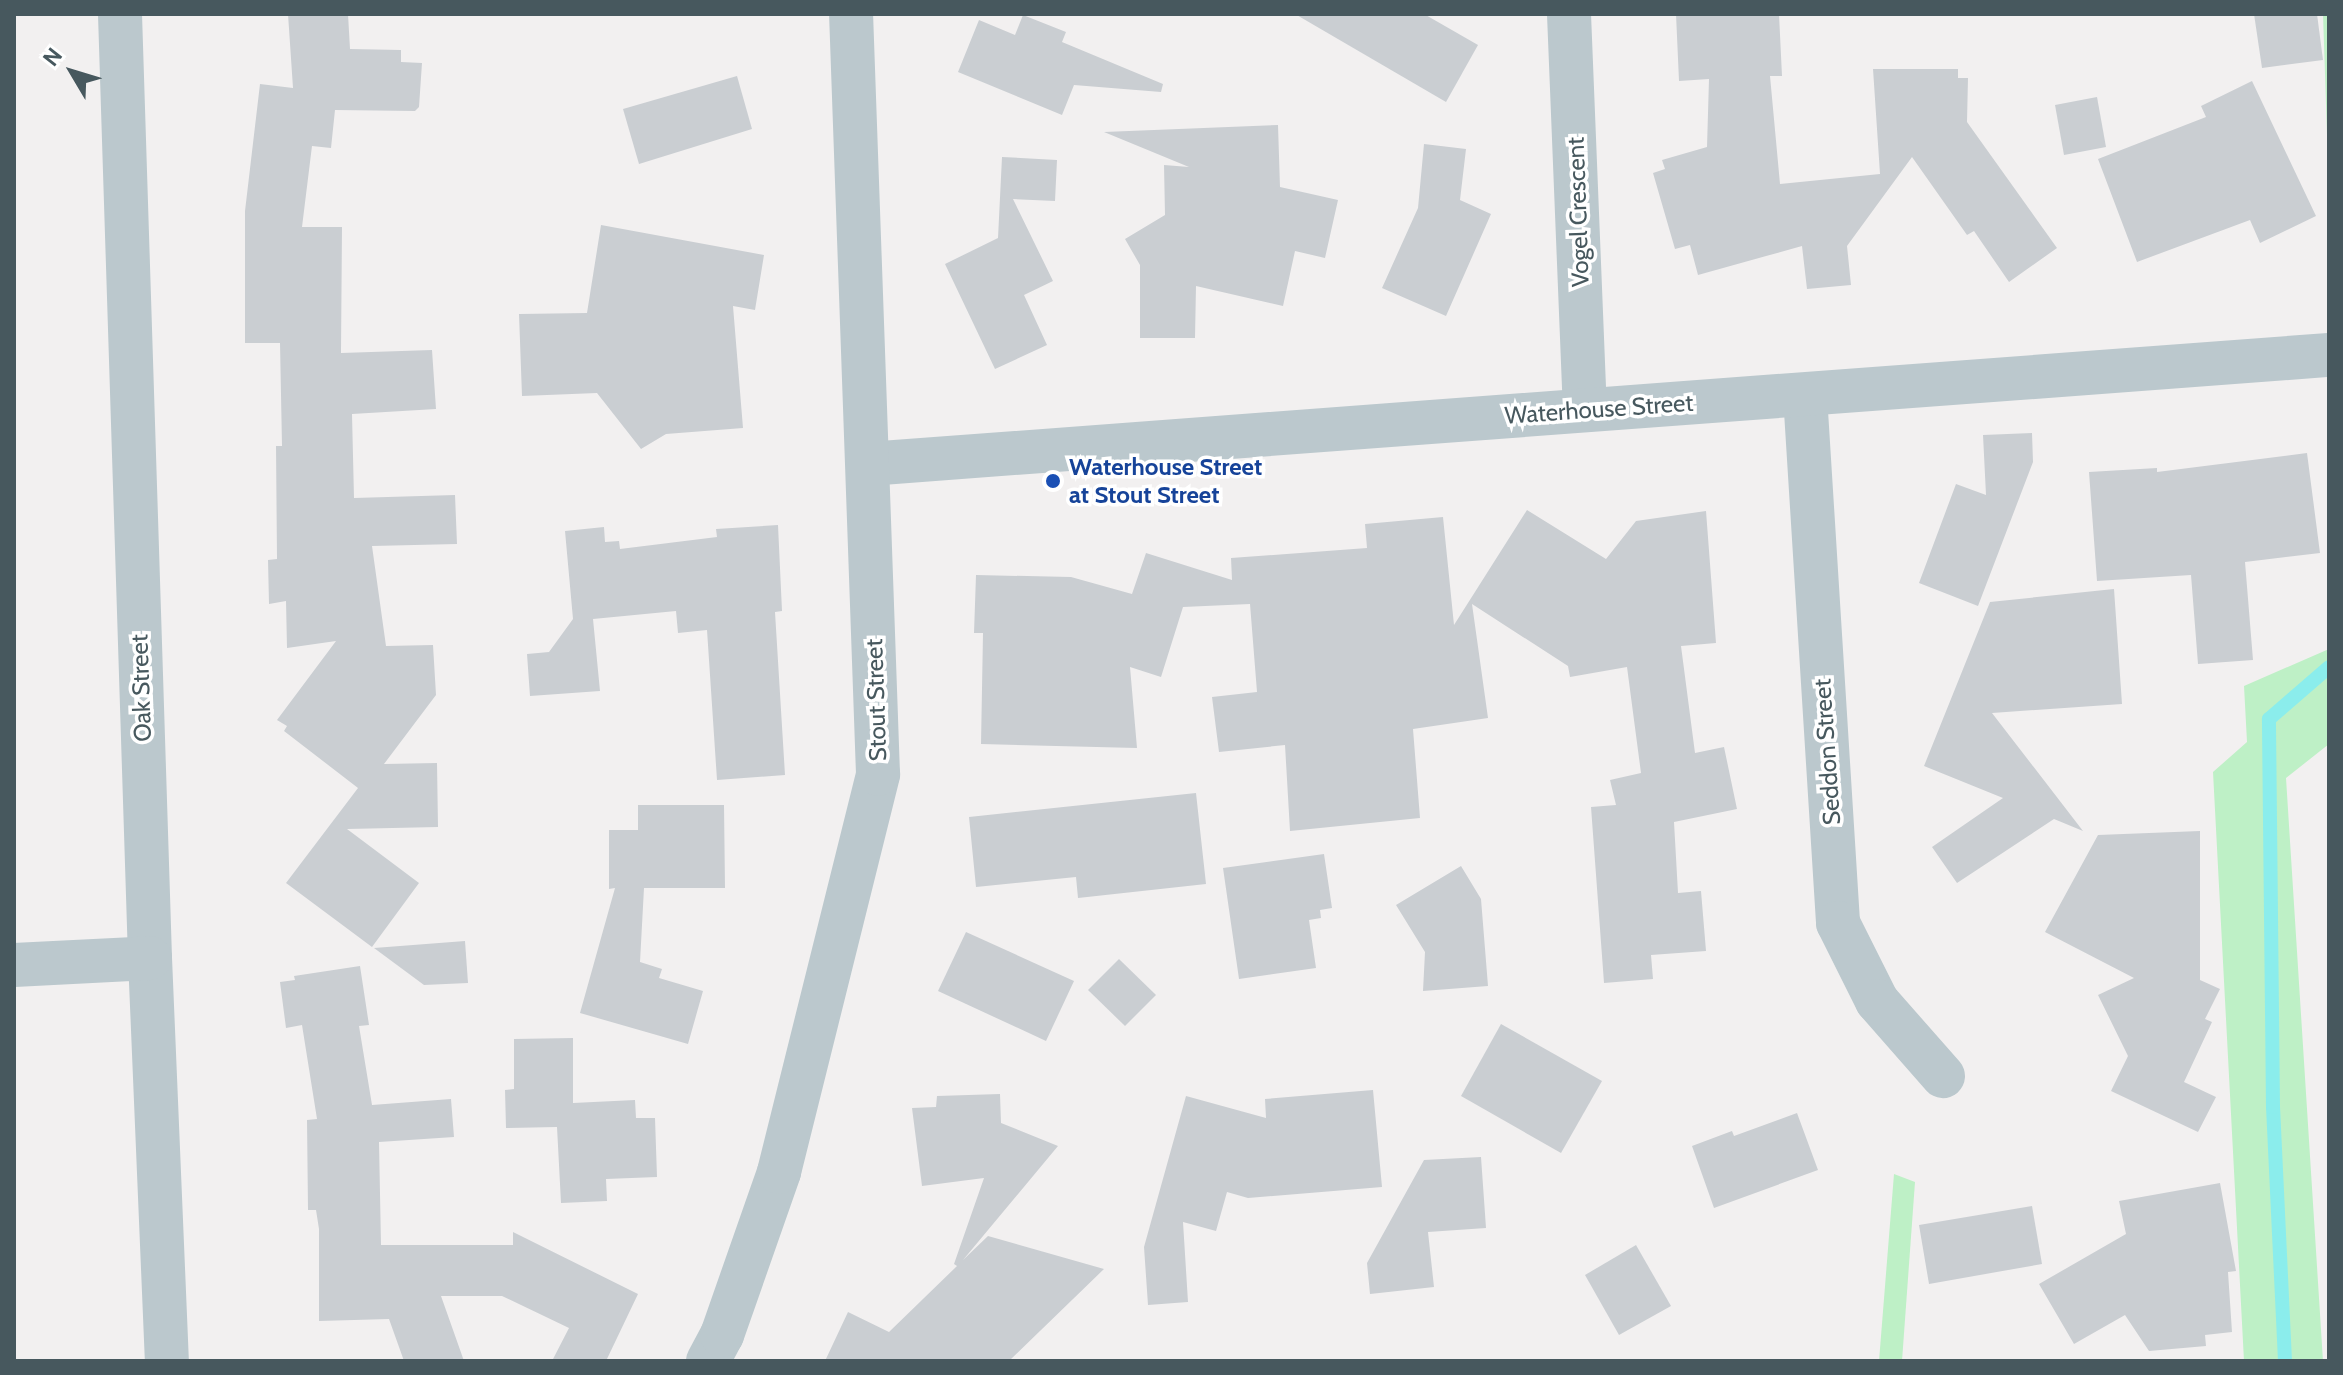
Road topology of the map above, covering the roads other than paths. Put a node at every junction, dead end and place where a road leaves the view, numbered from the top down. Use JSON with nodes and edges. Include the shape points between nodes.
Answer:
{"nodes":[{"id":1,"x":120,"y":14,"type":"edge"},
{"id":2,"x":851,"y":14,"type":"edge"},
{"id":3,"x":1569,"y":14,"type":"edge"},
{"id":4,"x":2329,"y":355,"type":"edge"},
{"id":5,"x":1805,"y":395,"type":"junction"},
{"id":6,"x":1585,"y":410,"type":"junction"},
{"id":7,"x":868,"y":464,"type":"junction"},
{"id":8,"x":150,"y":958,"type":"junction"},
{"id":9,"x":14,"y":965,"type":"edge"},
{"id":10,"x":1943,"y":1076,"type":"dead end"},
{"id":11,"x":167,"y":1361,"type":"edge"},
{"id":12,"x":708,"y":1361,"type":"edge"}],
"edges":[{"from":1,"to":8,"type":"street","name":"Oak Street"},
{"from":2,"to":7,"type":"street","name":"Stout Street"},
{"from":3,"to":6,"type":"street","name":"Vogel Crescent"},
{"from":4,"to":5,"type":"street","name":"Waterhouse Street"},
{"from":5,"to":6,"type":"street","name":"Waterhouse Street"},
{"from":5,"to":10,"type":"street","name":"Seddon Street","via":[[1838,923],[1877,1001]]},
{"from":6,"to":7,"type":"street","name":"Waterhouse Street"},
{"from":7,"to":12,"type":"street","name":"Stout Street","via":[[878,774],[779,1172]]},
{"from":8,"to":9,"type":"street"},
{"from":8,"to":11,"type":"street","name":"Oak Street"}]}
